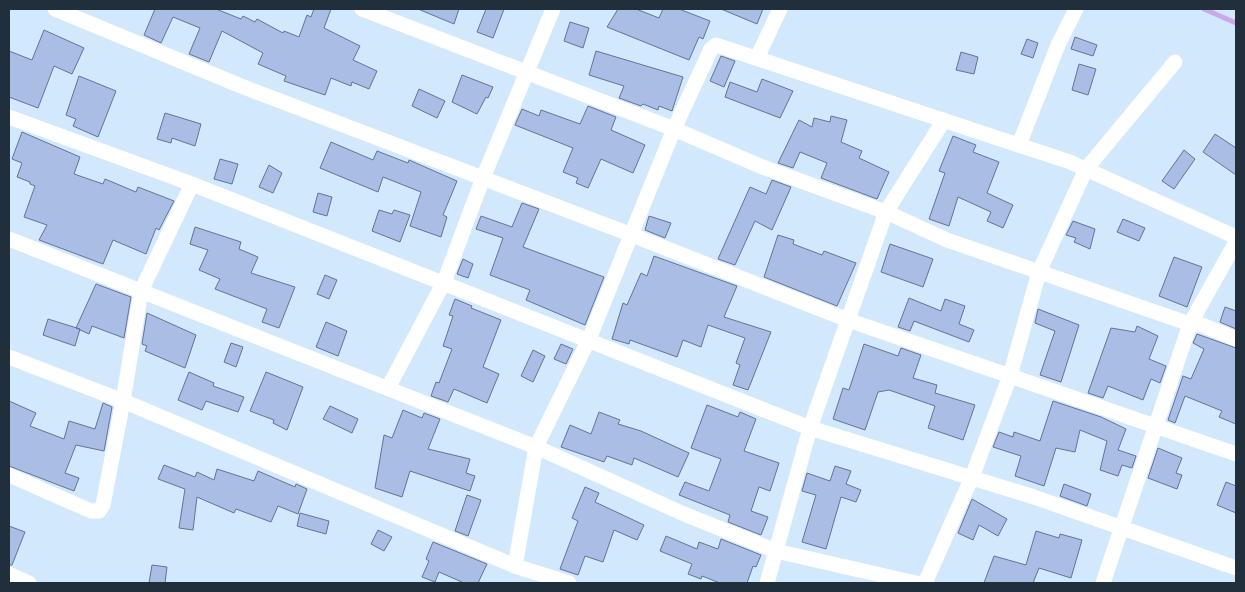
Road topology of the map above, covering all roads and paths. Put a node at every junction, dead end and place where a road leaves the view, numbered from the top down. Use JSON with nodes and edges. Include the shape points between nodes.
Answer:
{"nodes":[{"id":1,"x":55,"y":9,"type":"edge"},
{"id":2,"x":362,"y":9,"type":"edge"},
{"id":3,"x":553,"y":9,"type":"edge"},
{"id":4,"x":780,"y":9,"type":"edge"},
{"id":5,"x":1076,"y":9,"type":"edge"},
{"id":6,"x":757,"y":58,"type":"junction"},
{"id":7,"x":1175,"y":62,"type":"dead end"},
{"id":8,"x":527,"y":72,"type":"junction"},
{"id":9,"x":9,"y":117,"type":"edge"},
{"id":10,"x":944,"y":120,"type":"junction"},
{"id":11,"x":674,"y":129,"type":"junction"},
{"id":12,"x":1019,"y":145,"type":"junction"},
{"id":13,"x":1086,"y":169,"type":"junction"},
{"id":14,"x":484,"y":178,"type":"junction"},
{"id":15,"x":192,"y":184,"type":"junction"},
{"id":16,"x":886,"y":212,"type":"junction"},
{"id":17,"x":632,"y":235,"type":"junction"},
{"id":18,"x":1236,"y":237,"type":"edge"},
{"id":19,"x":9,"y":239,"type":"edge"},
{"id":20,"x":1236,"y":242,"type":"edge"},
{"id":21,"x":1039,"y":272,"type":"junction"},
{"id":22,"x":444,"y":282,"type":"junction"},
{"id":23,"x":140,"y":291,"type":"junction"},
{"id":24,"x":848,"y":320,"type":"junction"},
{"id":25,"x":1190,"y":324,"type":"junction"},
{"id":26,"x":589,"y":339,"type":"junction"},
{"id":27,"x":1236,"y":339,"type":"edge"},
{"id":28,"x":9,"y":357,"type":"edge"},
{"id":29,"x":1010,"y":376,"type":"junction"},
{"id":30,"x":388,"y":388,"type":"junction"},
{"id":31,"x":124,"y":401,"type":"junction"},
{"id":32,"x":1155,"y":426,"type":"junction"},
{"id":33,"x":810,"y":428,"type":"junction"},
{"id":34,"x":536,"y":447,"type":"junction"},
{"id":35,"x":1236,"y":454,"type":"edge"},
{"id":36,"x":9,"y":475,"type":"edge"},
{"id":37,"x":972,"y":477,"type":"junction"},
{"id":38,"x":1122,"y":529,"type":"junction"},
{"id":39,"x":776,"y":551,"type":"junction"},
{"id":40,"x":515,"y":566,"type":"junction"},
{"id":41,"x":1236,"y":568,"type":"edge"},
{"id":42,"x":9,"y":574,"type":"edge"},
{"id":43,"x":29,"y":583,"type":"edge"},
{"id":44,"x":569,"y":583,"type":"edge"},
{"id":45,"x":767,"y":583,"type":"edge"},
{"id":46,"x":916,"y":583,"type":"edge"},
{"id":47,"x":925,"y":583,"type":"edge"},
{"id":48,"x":1102,"y":583,"type":"edge"}],
"edges":[{"from":1,"to":14,"type":"street","via":[[241,86]]},
{"from":2,"to":8,"type":"street"},
{"from":3,"to":8,"type":"street"},
{"from":4,"to":6,"type":"street"},
{"from":5,"to":12,"type":"street","via":[[1058,45]]},
{"from":6,"to":10,"type":"street"},
{"from":6,"to":11,"type":"street","via":[[716,45],[711,49]]},
{"from":7,"to":13,"type":"street"},
{"from":8,"to":11,"type":"street"},
{"from":8,"to":14,"type":"street"},
{"from":9,"to":15,"type":"street"},
{"from":10,"to":12,"type":"street"},
{"from":10,"to":16,"type":"street"},
{"from":11,"to":16,"type":"street","via":[[765,168]]},
{"from":11,"to":17,"type":"street"},
{"from":12,"to":13,"type":"street"},
{"from":13,"to":18,"type":"street"},
{"from":13,"to":21,"type":"street"},
{"from":14,"to":17,"type":"street"},
{"from":14,"to":22,"type":"street"},
{"from":15,"to":22,"type":"street"},
{"from":15,"to":23,"type":"street"},
{"from":16,"to":21,"type":"street","via":[[946,240]]},
{"from":16,"to":24,"type":"street"},
{"from":17,"to":24,"type":"street"},
{"from":17,"to":26,"type":"street"},
{"from":19,"to":23,"type":"street"},
{"from":20,"to":25,"type":"street"},
{"from":21,"to":25,"type":"street"},
{"from":21,"to":29,"type":"street"},
{"from":22,"to":26,"type":"street"},
{"from":22,"to":30,"type":"street"},
{"from":23,"to":30,"type":"street"},
{"from":23,"to":31,"type":"street"},
{"from":24,"to":29,"type":"street"},
{"from":24,"to":33,"type":"street"},
{"from":25,"to":27,"type":"street","via":[[1202,325]]},
{"from":25,"to":32,"type":"street"},
{"from":26,"to":33,"type":"street"},
{"from":26,"to":34,"type":"street"},
{"from":28,"to":31,"type":"street"},
{"from":29,"to":32,"type":"street"},
{"from":29,"to":37,"type":"street"},
{"from":30,"to":34,"type":"street"},
{"from":31,"to":36,"type":"street","via":[[103,505],[99,511],[91,511]]},
{"from":31,"to":40,"type":"street"},
{"from":32,"to":35,"type":"street"},
{"from":32,"to":38,"type":"street"},
{"from":33,"to":37,"type":"street"},
{"from":33,"to":39,"type":"street"},
{"from":34,"to":39,"type":"street","via":[[684,514]]},
{"from":34,"to":40,"type":"street"},
{"from":37,"to":38,"type":"street"},
{"from":37,"to":47,"type":"street"},
{"from":38,"to":41,"type":"street"},
{"from":38,"to":48,"type":"street"},
{"from":39,"to":45,"type":"street"},
{"from":39,"to":46,"type":"street"},
{"from":40,"to":44,"type":"street"},
{"from":42,"to":43,"type":"street"}]}
